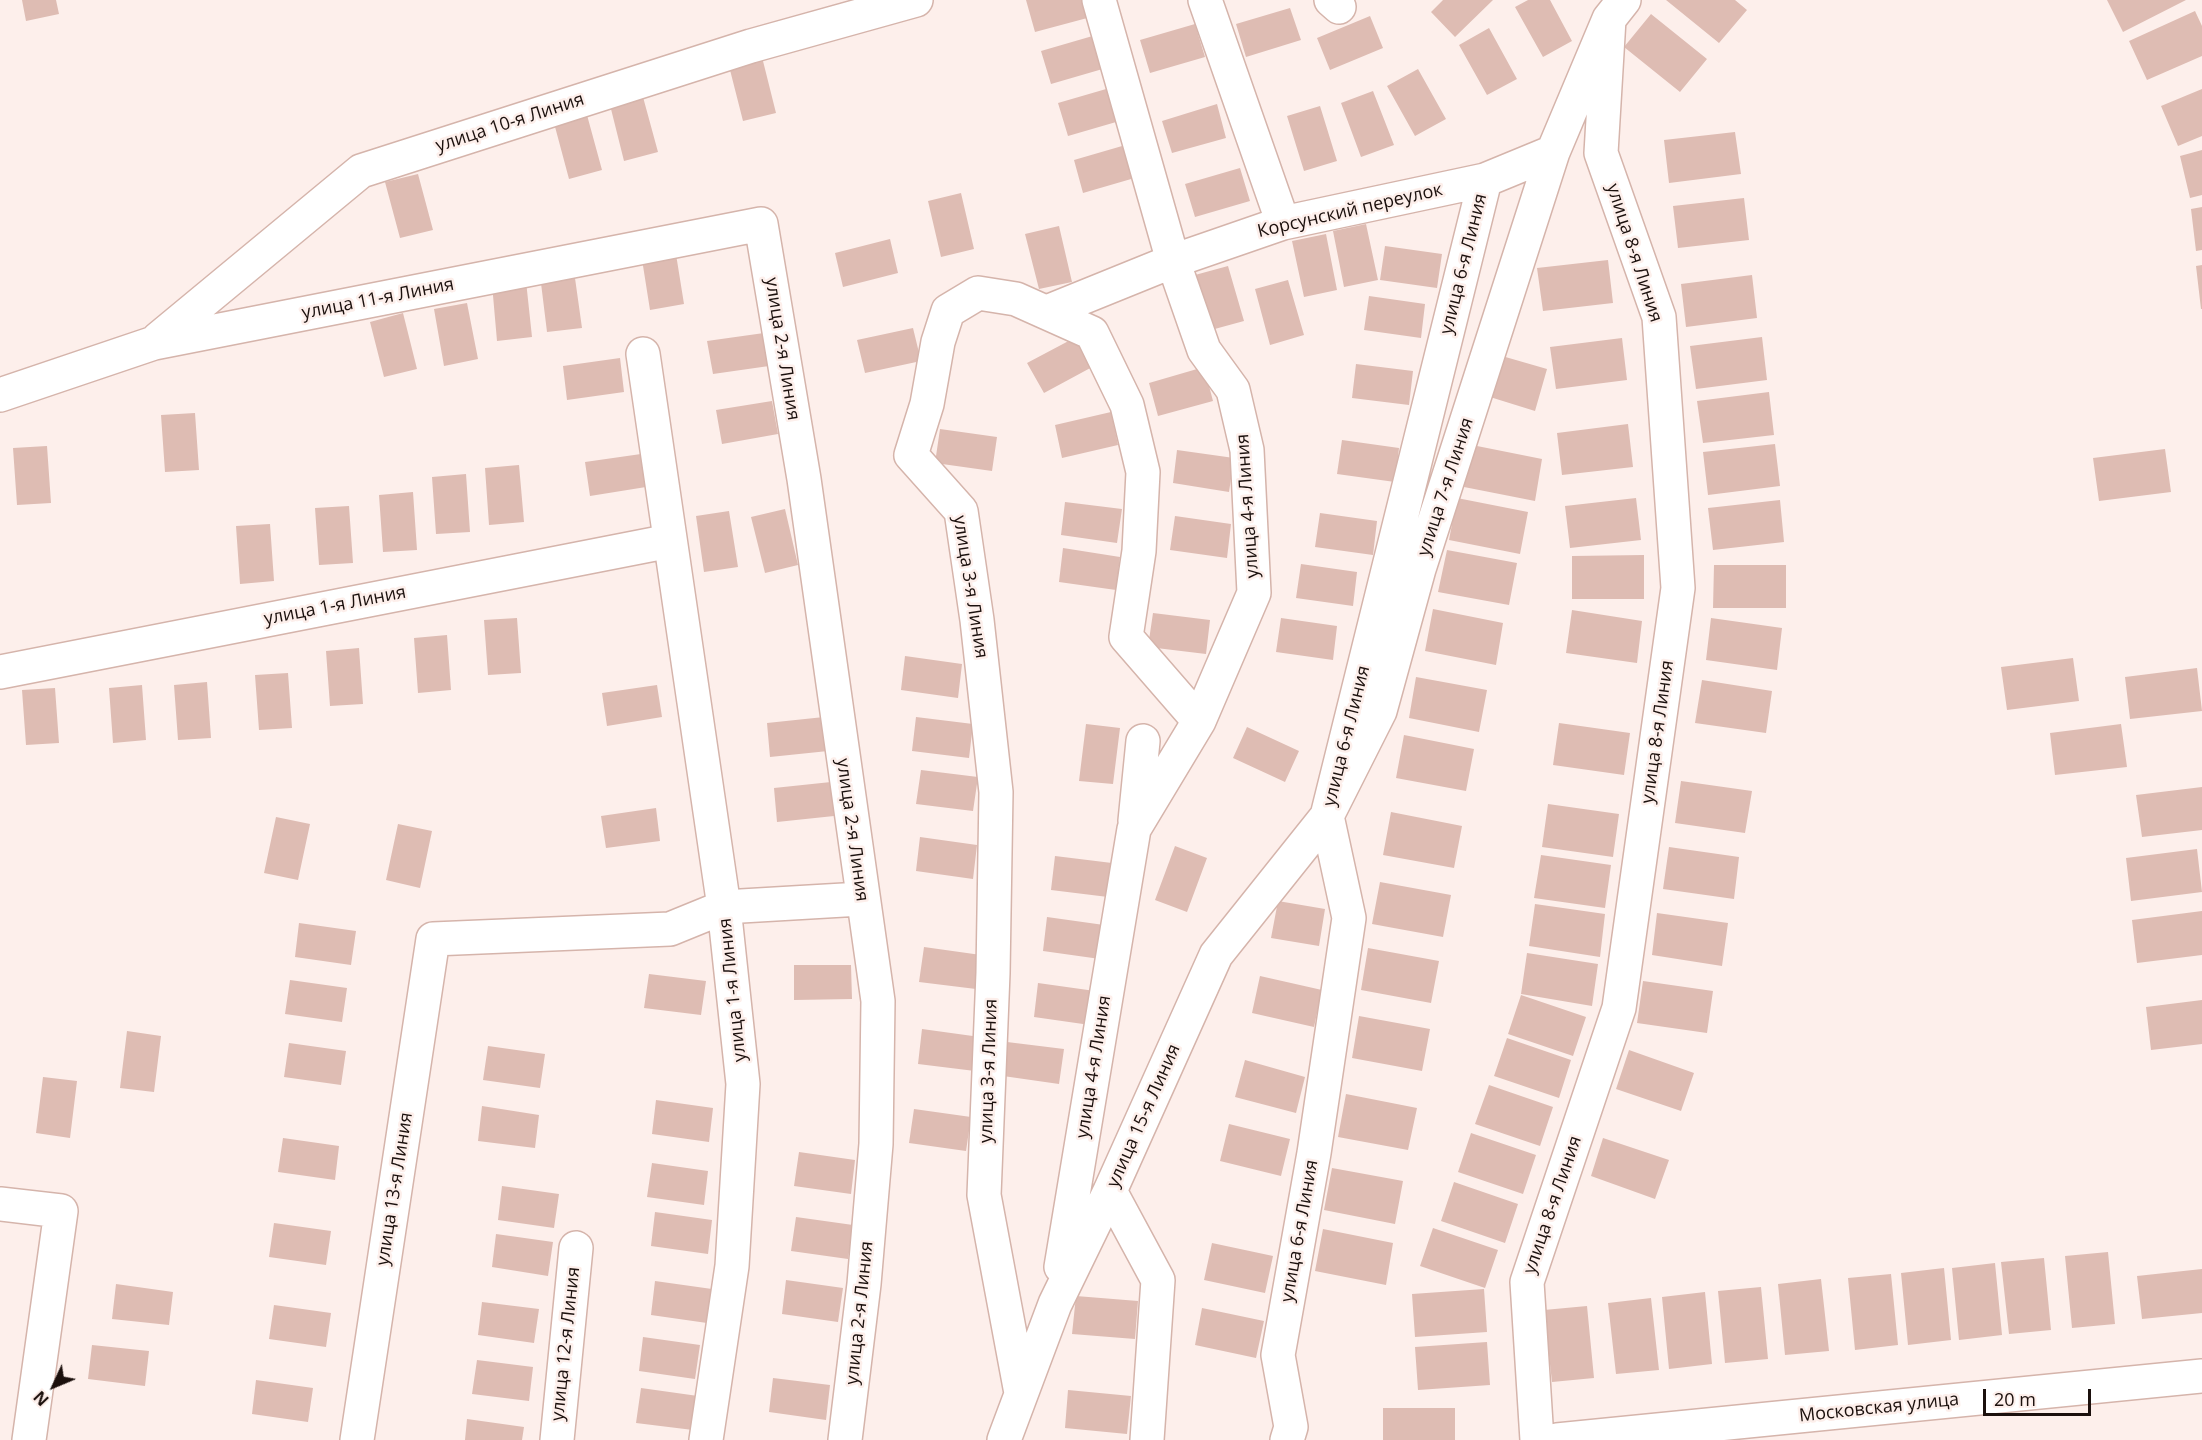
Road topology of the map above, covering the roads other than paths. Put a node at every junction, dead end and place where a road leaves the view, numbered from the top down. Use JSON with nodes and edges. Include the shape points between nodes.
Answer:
{"nodes":[{"id":1,"x":916,"y":0,"type":"edge"},
{"id":2,"x":1099,"y":0,"type":"edge"},
{"id":3,"x":1205,"y":0,"type":"edge"},
{"id":4,"x":1607,"y":6,"type":"edge"},
{"id":5,"x":1553,"y":152,"type":"junction"},
{"id":6,"x":1485,"y":180,"type":"junction"},
{"id":7,"x":1283,"y":223,"type":"junction"},
{"id":8,"x":761,"y":224,"type":"joint"},
{"id":9,"x":1173,"y":261,"type":"junction"},
{"id":10,"x":1047,"y":312,"type":"junction"},
{"id":11,"x":154,"y":343,"type":"junction"},
{"id":12,"x":643,"y":354,"type":"dead end"},
{"id":13,"x":0,"y":395,"type":"edge"},
{"id":14,"x":670,"y":541,"type":"junction"},
{"id":15,"x":0,"y":672,"type":"edge"},
{"id":16,"x":1199,"y":722,"type":"junction"},
{"id":17,"x":1143,"y":741,"type":"dead end"},
{"id":18,"x":1327,"y":816,"type":"junction"},
{"id":19,"x":1134,"y":829,"type":"junction"},
{"id":20,"x":861,"y":899,"type":"junction"},
{"id":21,"x":724,"y":907,"type":"junction"},
{"id":22,"x":1110,"y":1191,"type":"junction"},
{"id":23,"x":0,"y":1204,"type":"edge"},
{"id":24,"x":576,"y":1248,"type":"dead end"},
{"id":25,"x":1055,"y":1304,"type":"junction"},
{"id":26,"x":2202,"y":1376,"type":"edge"},
{"id":27,"x":1021,"y":1393,"type":"junction"},
{"id":28,"x":29,"y":1440,"type":"edge"},
{"id":29,"x":357,"y":1440,"type":"edge"},
{"id":30,"x":557,"y":1440,"type":"edge"},
{"id":31,"x":706,"y":1440,"type":"edge"},
{"id":32,"x":845,"y":1440,"type":"edge"},
{"id":33,"x":1004,"y":1440,"type":"edge"},
{"id":34,"x":1147,"y":1440,"type":"edge"},
{"id":35,"x":1287,"y":1440,"type":"edge"},
{"id":36,"x":1537,"y":1440,"type":"edge"},
{"id":37,"x":1557,"y":1440,"type":"edge"}],
"edges":[{"from":1,"to":11,"type":"street","name":"улица 10-я Линия","via":[[751,46],[361,171]]},
{"from":2,"to":9,"type":"street","name":"улица 4-я Линия"},
{"from":3,"to":7,"type":"street"},
{"from":4,"to":5,"type":"street"},
{"from":4,"to":36,"type":"street","name":"улица 8-я Линия","via":[[1601,153],[1659,317],[1678,588],[1619,1008],[1527,1282]]},
{"from":5,"to":6,"type":"street","name":"Корсунский переулок"},
{"from":5,"to":18,"type":"street","name":"улица 7-я Линия","via":[[1419,569],[1380,711]]},
{"from":6,"to":7,"type":"street","name":"Корсунский переулок"},
{"from":6,"to":18,"type":"street","name":"улица 6-я Линия"},
{"from":7,"to":9,"type":"street","name":"Корсунский переулок"},
{"from":8,"to":11,"type":"street","name":"улица 11-я Линия"},
{"from":8,"to":20,"type":"street","name":"улица 2-я Линия","via":[[804,479]]},
{"from":9,"to":10,"type":"street","name":"Корсунский переулок"},
{"from":9,"to":16,"type":"street","name":"улица 4-я Линия","via":[[1204,350],[1233,390],[1247,450],[1254,593]]},
{"from":10,"to":16,"type":"street","name":"улица 3-я Линия","via":[[1092,333],[1127,405],[1143,472],[1139,550],[1126,637]]},
{"from":10,"to":27,"type":"street","name":"улица 3-я Линия","via":[[1016,299],[978,293],[948,311],[911,456],[961,511],[978,620],[996,792],[984,1195]]},
{"from":11,"to":13,"type":"street","name":"улица 11-я Линия"},
{"from":12,"to":14,"type":"street","name":"улица 1-я Линия"},
{"from":14,"to":15,"type":"street","name":"улица 1-я Линия"},
{"from":14,"to":21,"type":"street","name":"улица 1-я Линия"},
{"from":16,"to":19,"type":"street","name":"улица 4-я Линия"},
{"from":17,"to":19,"type":"street","name":"улица 4-я Линия"},
{"from":18,"to":22,"type":"street","name":"улица 15-я Линия","via":[[1216,955]]},
{"from":18,"to":35,"type":"street","name":"улица 6-я Линия","via":[[1348,918],[1314,1153],[1278,1355],[1291,1427]]},
{"from":19,"to":25,"type":"street","name":"улица 4-я Линия"},
{"from":20,"to":21,"type":"street"},
{"from":20,"to":32,"type":"street","name":"улица 2-я Линия","via":[[878,1001],[876,1144]]},
{"from":21,"to":29,"type":"street","name":"улица 13-я Линия","via":[[670,928],[433,939]]},
{"from":21,"to":31,"type":"street","name":"улица 1-я Линия","via":[[743,1084],[732,1266]]},
{"from":22,"to":25,"type":"street","name":"улица 15-я Линия"},
{"from":22,"to":34,"type":"street","via":[[1158,1280]]},
{"from":23,"to":28,"type":"street","via":[[61,1211]]},
{"from":24,"to":30,"type":"street","name":"улица 12-я Линия"},
{"from":25,"to":27,"type":"street","name":"улица 15-я Линия"},
{"from":26,"to":37,"type":"street","name":"Московская улица"},
{"from":27,"to":33,"type":"street","name":"улица 15-я Линия"}]}
